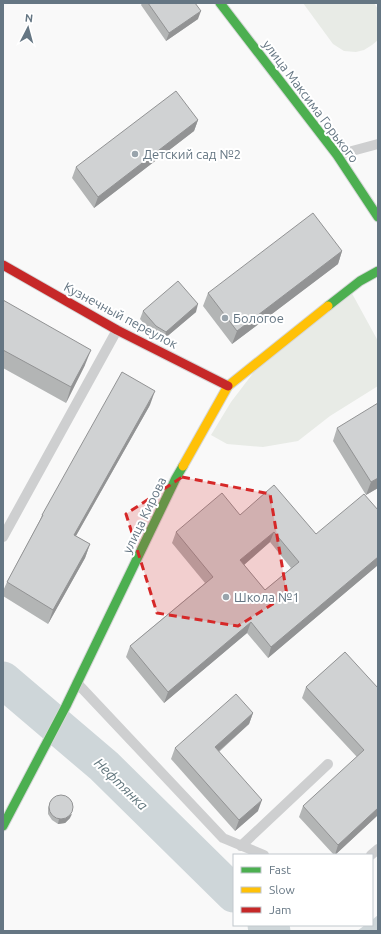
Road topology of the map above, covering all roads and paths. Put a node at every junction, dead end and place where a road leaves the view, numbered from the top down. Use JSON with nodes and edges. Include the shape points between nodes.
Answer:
{"nodes":[{"id":1,"x":220,"y":3,"type":"edge"},
{"id":2,"x":378,"y":144,"type":"edge"},
{"id":3,"x":337,"y":155,"type":"junction"},
{"id":4,"x":378,"y":217,"type":"edge"},
{"id":5,"x":3,"y":265,"type":"edge"},
{"id":6,"x":378,"y":271,"type":"edge"},
{"id":7,"x":117,"y":330,"type":"junction"},
{"id":8,"x":228,"y":386,"type":"junction"},
{"id":9,"x":3,"y":537,"type":"edge"},
{"id":10,"x":77,"y":683,"type":"junction"},
{"id":11,"x":328,"y":764,"type":"dead end"},
{"id":12,"x":3,"y":826,"type":"edge"},
{"id":13,"x":241,"y":846,"type":"junction"},
{"id":14,"x":261,"y":854,"type":"edge"}],
"edges":[{"from":1,"to":3,"type":"main road","name":"улица Максима Горького"},
{"from":2,"to":3,"type":"lane"},
{"from":3,"to":4,"type":"main road","name":"улица Максима Горького"},
{"from":5,"to":7,"type":"main road","name":"Кузнечный переулок"},
{"from":6,"to":8,"type":"main road","name":"улица Кирова","via":[[360,280]]},
{"from":7,"to":8,"type":"main road","name":"Кузнечный переулок"},
{"from":7,"to":9,"type":"lane"},
{"from":8,"to":10,"type":"main road","name":"улица Кирова","via":[[176,478]]},
{"from":10,"to":12,"type":"main road","name":"улица Кирова"},
{"from":10,"to":13,"type":"lane","via":[[223,838]]},
{"from":11,"to":13,"type":"lane"},
{"from":13,"to":14,"type":"lane"}]}
